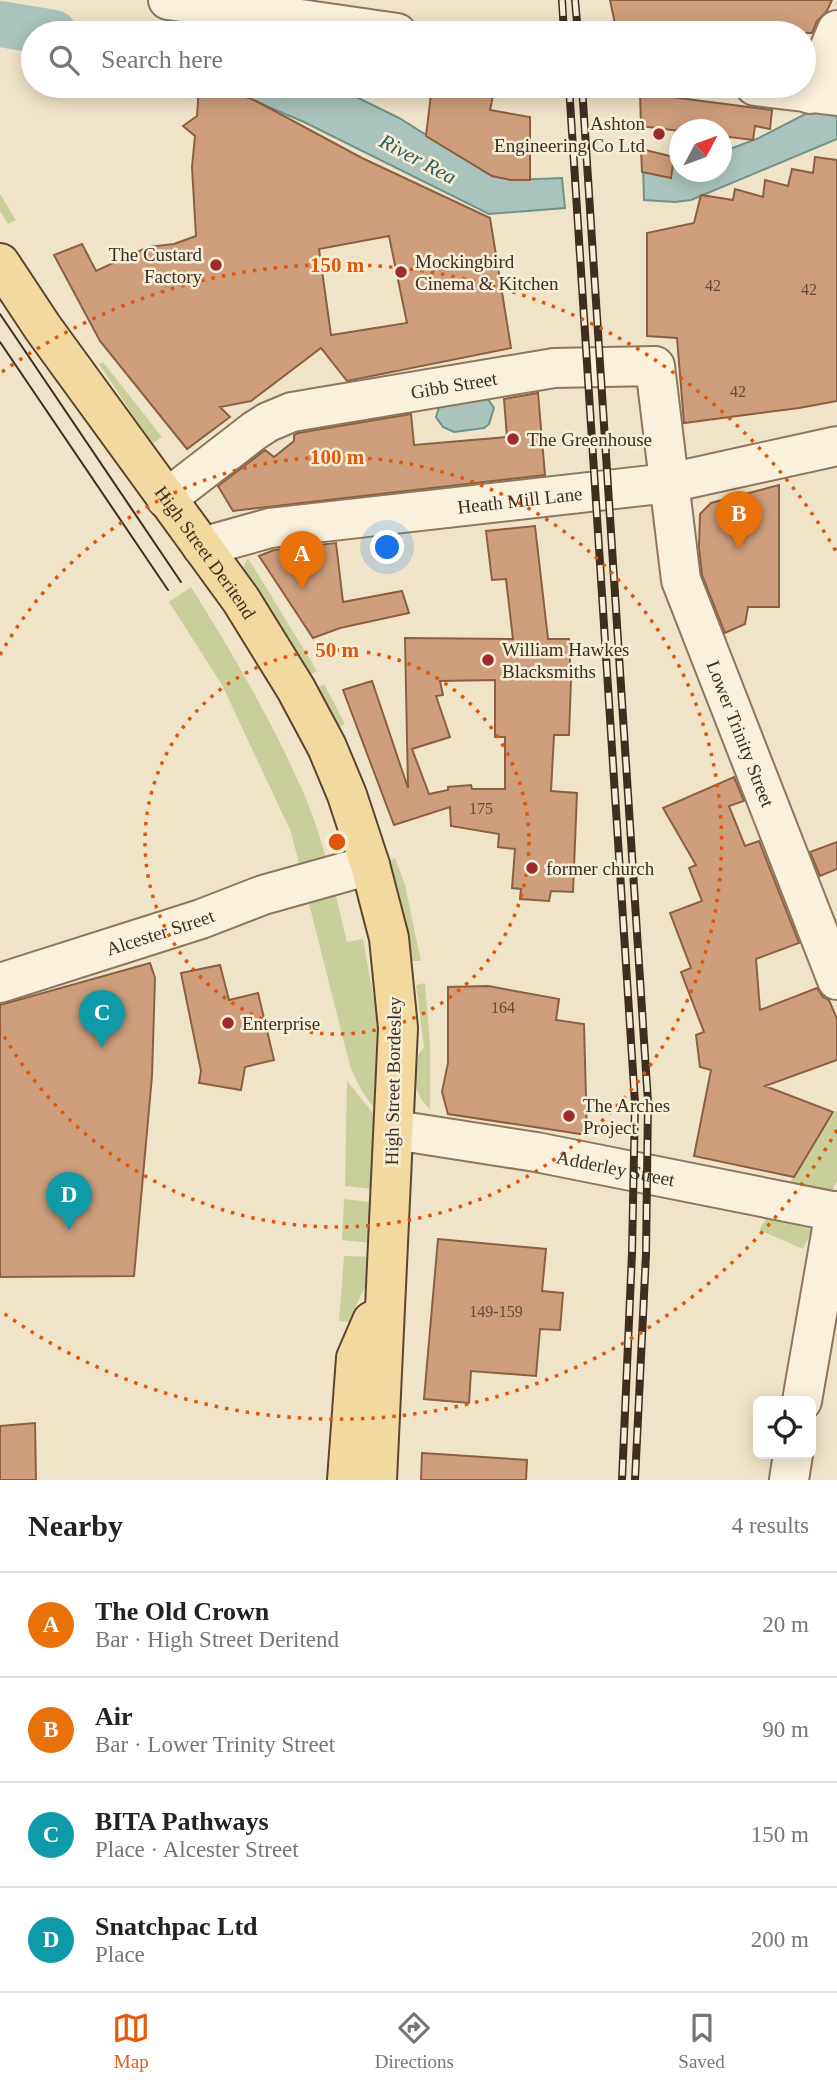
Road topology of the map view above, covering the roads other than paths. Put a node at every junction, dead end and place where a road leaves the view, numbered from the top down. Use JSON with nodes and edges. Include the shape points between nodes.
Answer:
{"nodes":[{"id":1,"x":168,"y":0,"type":"edge"},
{"id":2,"x":225,"y":4,"type":"edge"},
{"id":3,"x":326,"y":21,"type":"edge"},
{"id":4,"x":837,"y":30,"type":"edge"},
{"id":5,"x":823,"y":95,"type":"edge"},
{"id":6,"x":0,"y":263,"type":"edge"},
{"id":7,"x":837,"y":446,"type":"edge"},
{"id":8,"x":670,"y":483,"type":"junction"},
{"id":9,"x":166,"y":499,"type":"junction"},
{"id":10,"x":202,"y":547,"type":"junction"},
{"id":11,"x":370,"y":865,"type":"junction"},
{"id":12,"x":837,"y":980,"type":"edge"},
{"id":13,"x":0,"y":984,"type":"edge"},
{"id":14,"x":394,"y":1130,"type":"junction"},
{"id":15,"x":836,"y":1212,"type":"edge"},
{"id":16,"x":385,"y":1300,"type":"junction"},
{"id":17,"x":803,"y":1396,"type":"edge"},
{"id":18,"x":792,"y":1459,"type":"edge"},
{"id":19,"x":347,"y":1480,"type":"edge"},
{"id":20,"x":377,"y":1480,"type":"edge"},
{"id":21,"x":789,"y":1480,"type":"edge"}],
"edges":[{"from":1,"to":2,"type":"street"},
{"from":2,"to":3,"type":"street"},
{"from":4,"to":5,"type":"street"},
{"from":6,"to":9,"type":"main road","name":"High Street Deritend"},
{"from":7,"to":8,"type":"street","name":"Heath Mill Lane"},
{"from":8,"to":9,"type":"street","name":"Gibb Street","via":[[655,366],[554,368],[292,412],[254,431]]},
{"from":8,"to":10,"type":"street","name":"Heath Mill Lane","via":[[270,528]]},
{"from":8,"to":12,"type":"street","name":"Lower Trinity Street","via":[[681,580]]},
{"from":9,"to":10,"type":"main road","name":"High Street Deritend"},
{"from":10,"to":11,"type":"main road","name":"High Street Deritend","via":[[241,600],[327,747]]},
{"from":11,"to":13,"type":"street","name":"Alcester Street"},
{"from":11,"to":14,"type":"main road","name":"High Street Bordesley","via":[[394,977],[398,1028]]},
{"from":14,"to":15,"type":"street","name":"Adderley Street","via":[[536,1152]]},
{"from":14,"to":16,"type":"main road","name":"High Street Bordesley"},
{"from":15,"to":17,"type":"street"},
{"from":16,"to":19,"type":"main road","name":"High Street Bordesley","via":[[356,1358]]},
{"from":16,"to":20,"type":"main road","name":"High Street Bordesley"},
{"from":18,"to":21,"type":"street"}]}
